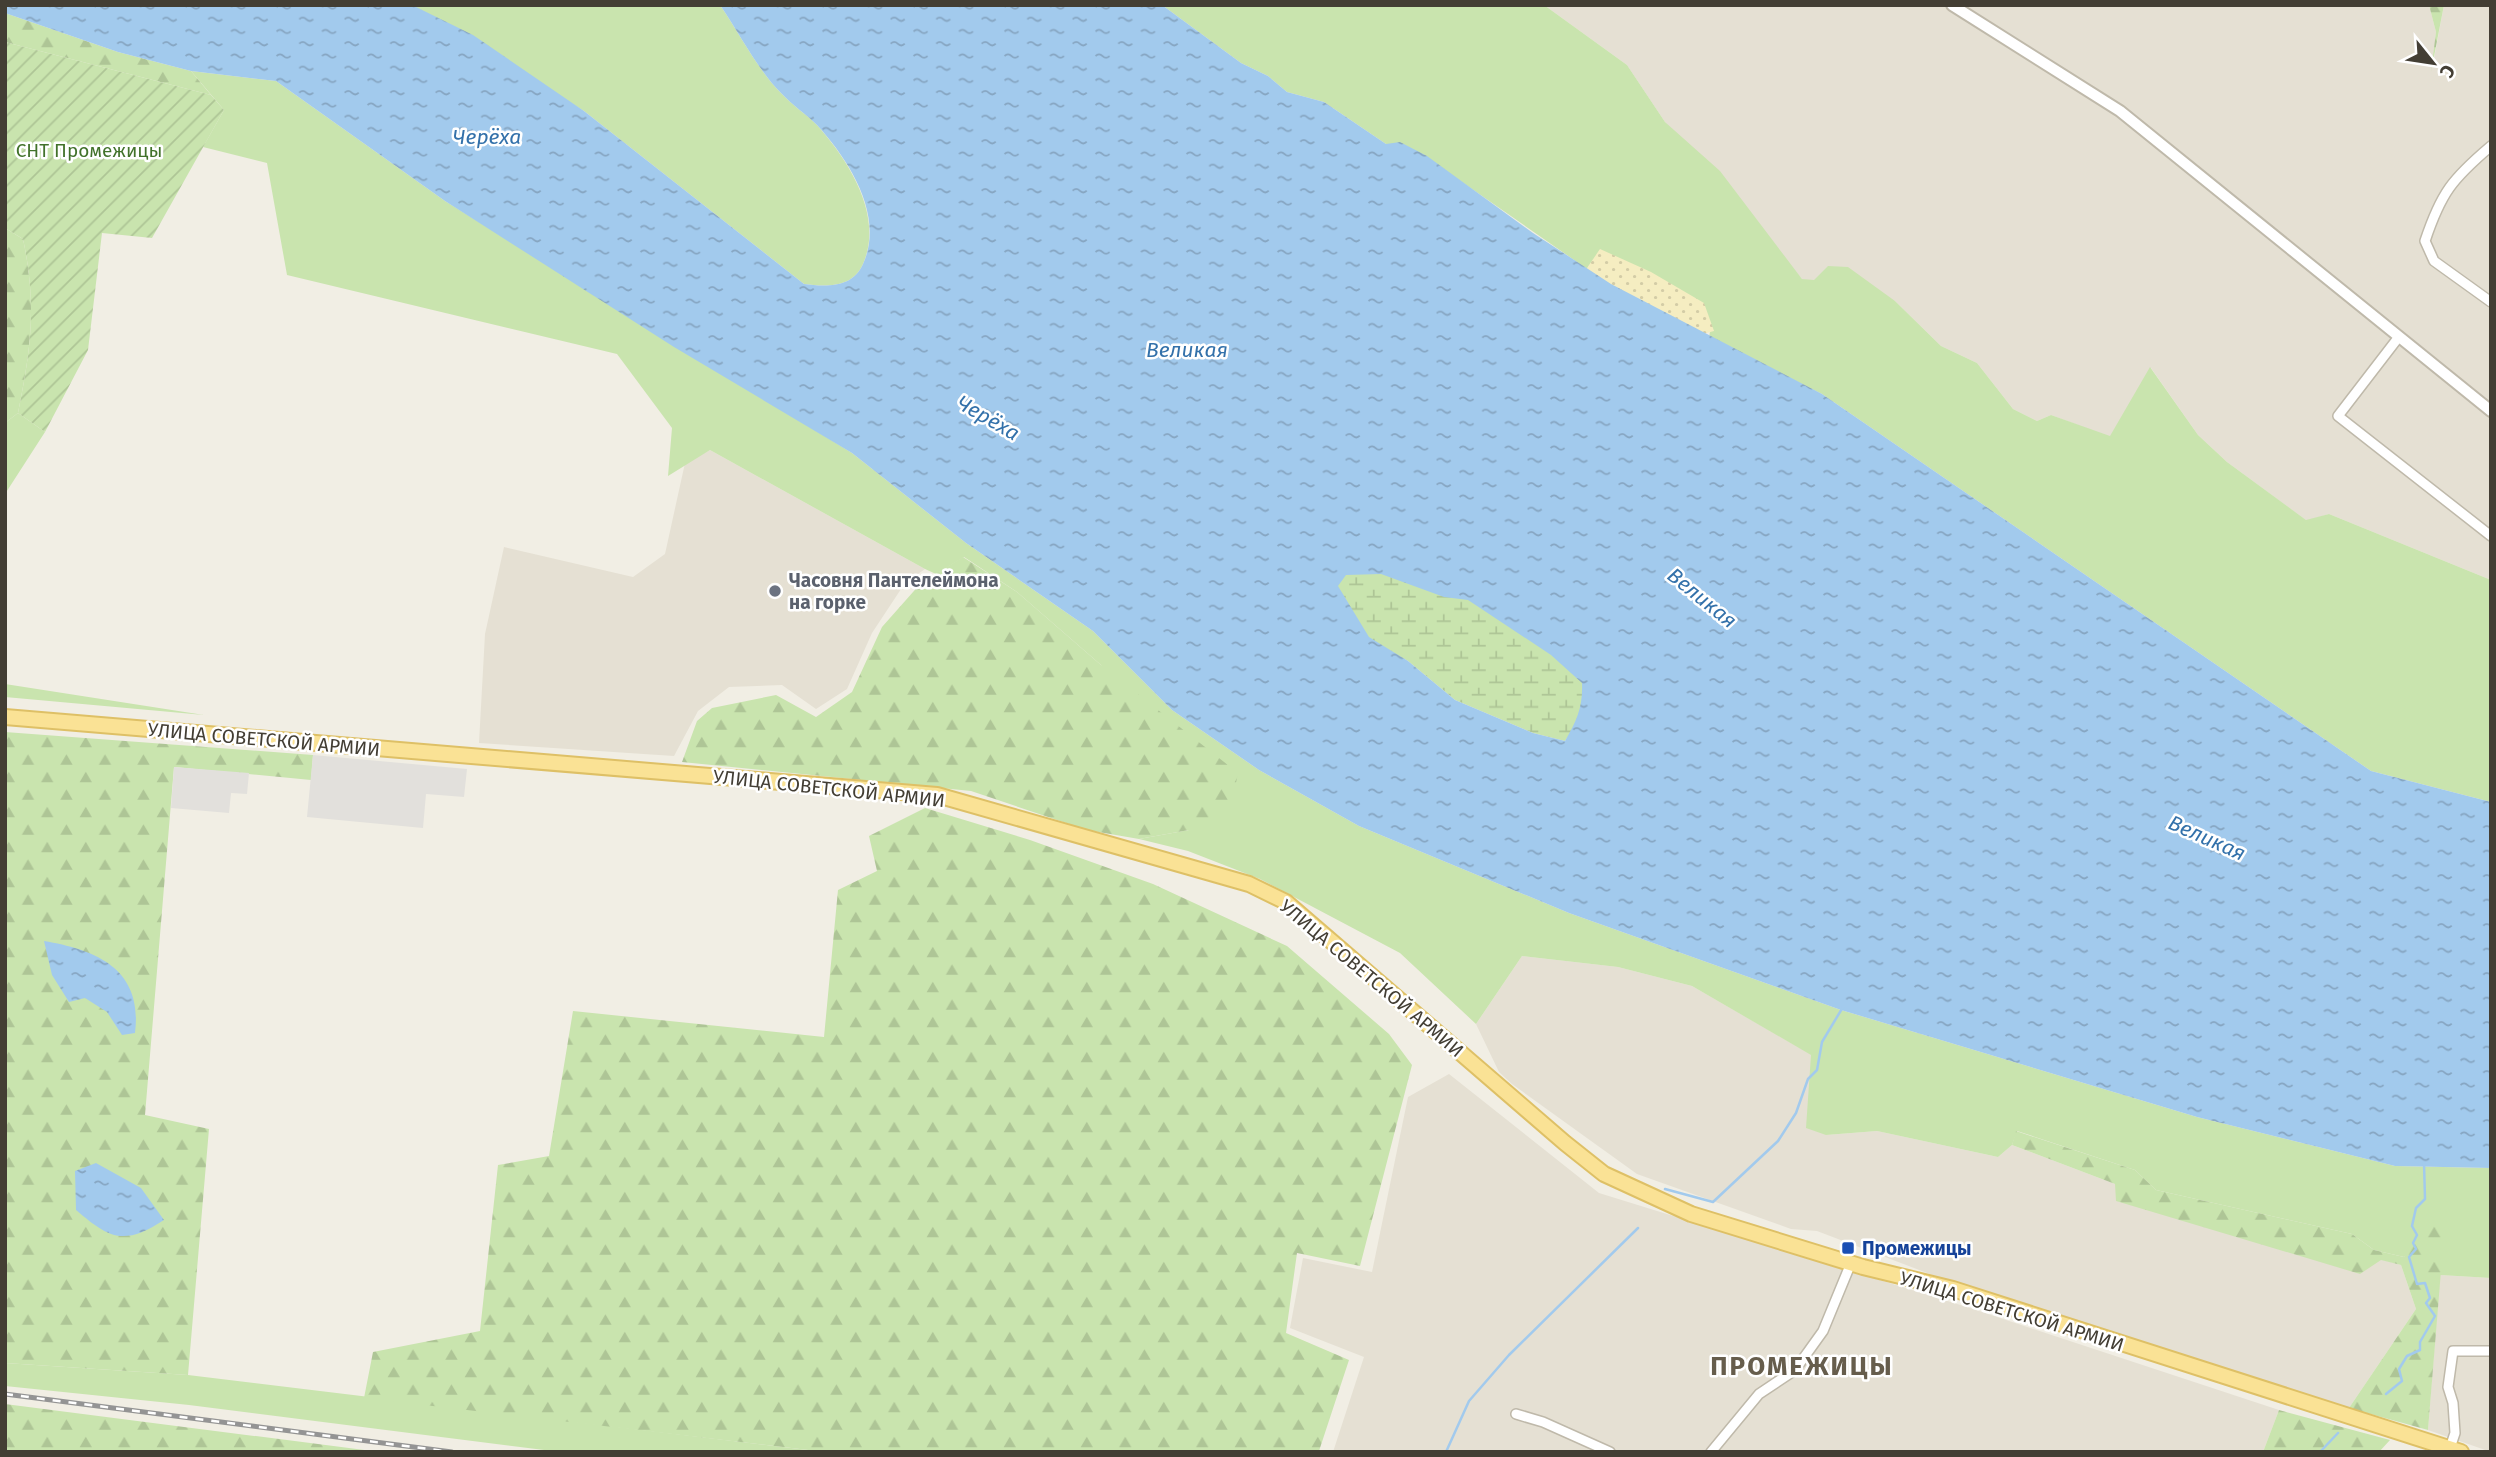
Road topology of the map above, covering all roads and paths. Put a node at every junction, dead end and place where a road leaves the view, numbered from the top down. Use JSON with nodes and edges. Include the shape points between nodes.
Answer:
{"nodes":[{"id":1,"x":1952,"y":5,"type":"edge"},
{"id":2,"x":2491,"y":146,"type":"edge"},
{"id":3,"x":2491,"y":302,"type":"edge"},
{"id":4,"x":2398,"y":338,"type":"junction"},
{"id":5,"x":2491,"y":411,"type":"edge"},
{"id":6,"x":2491,"y":536,"type":"edge"},
{"id":7,"x":5,"y":718,"type":"edge"},
{"id":8,"x":1851,"y":1263,"type":"junction"},
{"id":9,"x":2491,"y":1351,"type":"edge"},
{"id":10,"x":1516,"y":1414,"type":"dead end"},
{"id":11,"x":2456,"y":1450,"type":"edge"},
{"id":12,"x":1610,"y":1452,"type":"edge"},
{"id":13,"x":1711,"y":1452,"type":"edge"}],
"edges":[{"from":1,"to":4,"type":"street","via":[[2120,111]]},
{"from":2,"to":3,"type":"street","via":[[2452,180],[2425,241],[2434,261]]},
{"from":4,"to":5,"type":"street"},
{"from":4,"to":6,"type":"street","via":[[2338,416]]},
{"from":7,"to":8,"type":"main road","name":"УЛИЦА СОВЕТСКОЙ АРМИИ","via":[[937,795],[1249,884],[1286,902],[1604,1174],[1691,1214]]},
{"from":8,"to":11,"type":"main road","name":"УЛИЦА СОВЕТСКОЙ АРМИИ","via":[[1953,1289]]},
{"from":8,"to":13,"type":"street","via":[[1823,1331],[1795,1370],[1759,1394]]},
{"from":9,"to":11,"type":"street","via":[[2453,1351],[2448,1387]]},
{"from":10,"to":12,"type":"street"}]}
